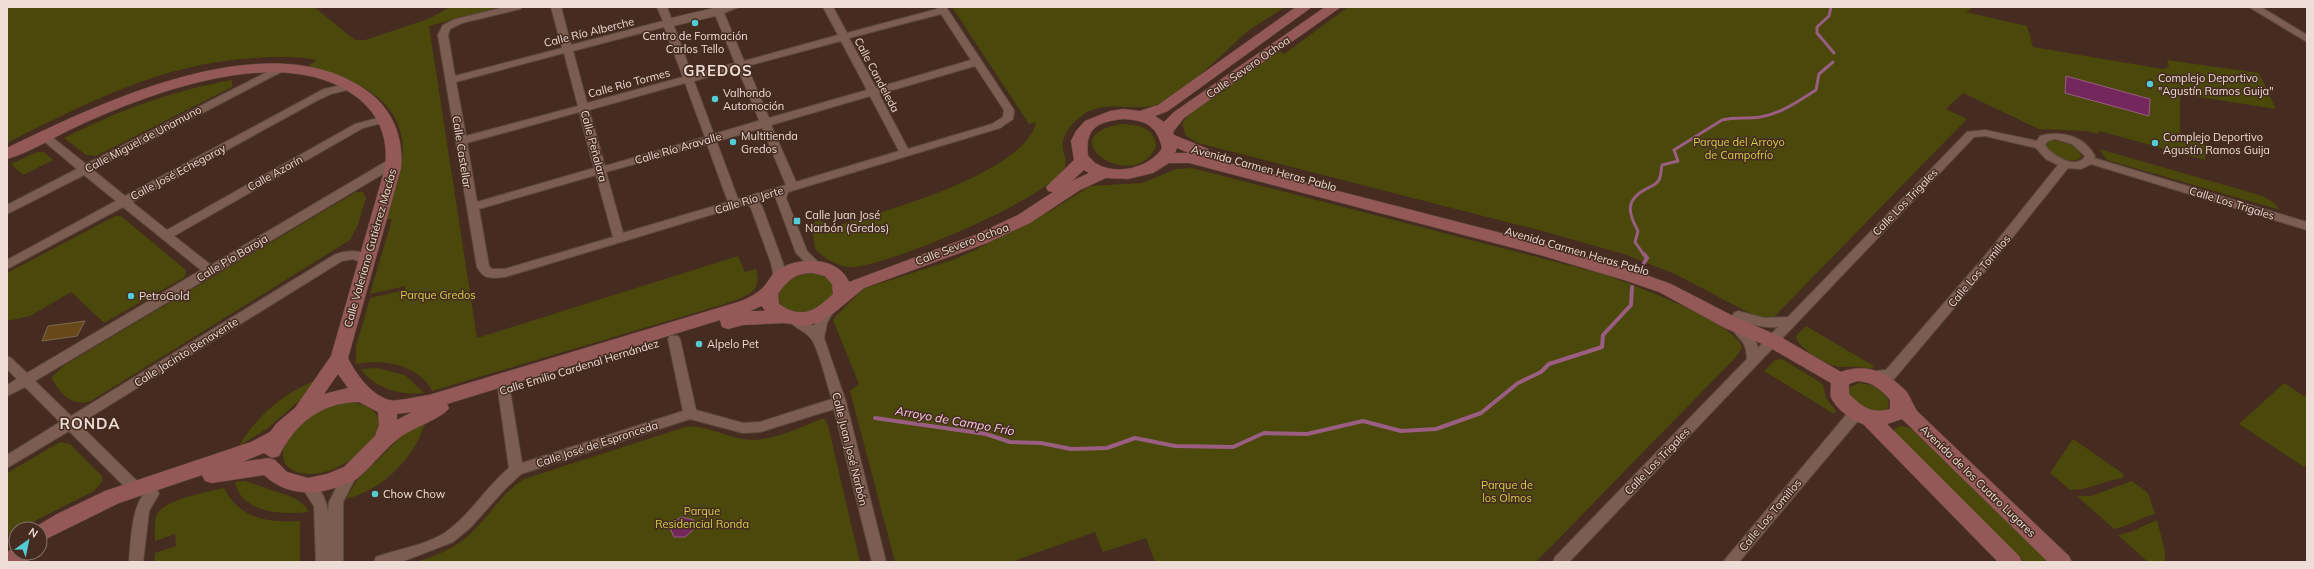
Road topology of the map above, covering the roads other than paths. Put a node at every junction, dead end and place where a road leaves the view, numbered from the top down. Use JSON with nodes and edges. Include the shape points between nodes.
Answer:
{"nodes":[{"id":1,"x":517,"y":7,"type":"edge"},
{"id":2,"x":556,"y":7,"type":"edge"},
{"id":3,"x":662,"y":7,"type":"edge"},
{"id":4,"x":734,"y":7,"type":"edge"},
{"id":5,"x":828,"y":7,"type":"edge"},
{"id":6,"x":1305,"y":7,"type":"edge"},
{"id":7,"x":1334,"y":7,"type":"edge"},
{"id":8,"x":2254,"y":7,"type":"edge"},
{"id":9,"x":942,"y":8,"type":"edge"},
{"id":10,"x":718,"y":9,"type":"edge"},
{"id":11,"x":668,"y":24,"type":"junction"},
{"id":12,"x":844,"y":37,"type":"junction"},
{"id":13,"x":2307,"y":39,"type":"edge"},
{"id":14,"x":568,"y":50,"type":"junction"},
{"id":15,"x":977,"y":62,"type":"junction"},
{"id":16,"x":741,"y":65,"type":"junction"},
{"id":17,"x":279,"y":68,"type":"junction"},
{"id":18,"x":242,"y":70,"type":"junction"},
{"id":19,"x":688,"y":79,"type":"junction"},
{"id":20,"x":450,"y":80,"type":"junction"},
{"id":21,"x":249,"y":84,"type":"junction"},
{"id":22,"x":351,"y":86,"type":"junction"},
{"id":23,"x":872,"y":92,"type":"junction"},
{"id":24,"x":583,"y":107,"type":"junction"},
{"id":25,"x":1142,"y":116,"type":"junction"},
{"id":26,"x":387,"y":122,"type":"junction"},
{"id":27,"x":765,"y":123,"type":"junction"},
{"id":28,"x":44,"y":136,"type":"junction"},
{"id":29,"x":1167,"y":136,"type":"junction"},
{"id":30,"x":711,"y":138,"type":"junction"},
{"id":31,"x":461,"y":140,"type":"junction"},
{"id":32,"x":2040,"y":145,"type":"junction"},
{"id":33,"x":905,"y":153,"type":"junction"},
{"id":34,"x":7,"y":154,"type":"edge"},
{"id":35,"x":1165,"y":158,"type":"junction"},
{"id":36,"x":1083,"y":160,"type":"junction"},
{"id":37,"x":2089,"y":160,"type":"junction"},
{"id":38,"x":394,"y":162,"type":"junction"},
{"id":39,"x":2065,"y":164,"type":"junction"},
{"id":40,"x":85,"y":169,"type":"junction"},
{"id":41,"x":600,"y":170,"type":"junction"},
{"id":42,"x":1102,"y":173,"type":"junction"},
{"id":43,"x":788,"y":188,"type":"junction"},
{"id":44,"x":749,"y":200,"type":"junction"},
{"id":45,"x":124,"y":201,"type":"junction"},
{"id":46,"x":735,"y":205,"type":"junction"},
{"id":47,"x":472,"y":207,"type":"junction"},
{"id":48,"x":7,"y":210,"type":"edge"},
{"id":49,"x":2307,"y":226,"type":"edge"},
{"id":50,"x":166,"y":234,"type":"junction"},
{"id":51,"x":619,"y":239,"type":"junction"},
{"id":52,"x":368,"y":260,"type":"junction"},
{"id":53,"x":7,"y":265,"type":"edge"},
{"id":54,"x":824,"y":269,"type":"junction"},
{"id":55,"x":210,"y":271,"type":"junction"},
{"id":56,"x":489,"y":274,"type":"joint"},
{"id":57,"x":780,"y":277,"type":"junction"},
{"id":58,"x":769,"y":292,"type":"junction"},
{"id":59,"x":840,"y":297,"type":"junction"},
{"id":60,"x":827,"y":312,"type":"junction"},
{"id":61,"x":789,"y":318,"type":"junction"},
{"id":62,"x":1735,"y":319,"type":"junction"},
{"id":63,"x":818,"y":338,"type":"junction"},
{"id":64,"x":674,"y":339,"type":"junction"},
{"id":65,"x":1772,"y":341,"type":"junction"},
{"id":66,"x":339,"y":358,"type":"junction"},
{"id":67,"x":7,"y":361,"type":"edge"},
{"id":68,"x":26,"y":380,"type":"junction"},
{"id":69,"x":1840,"y":380,"type":"junction"},
{"id":70,"x":1893,"y":387,"type":"junction"},
{"id":71,"x":504,"y":390,"type":"junction"},
{"id":72,"x":7,"y":391,"type":"edge"},
{"id":73,"x":369,"y":397,"type":"junction"},
{"id":74,"x":839,"y":402,"type":"junction"},
{"id":75,"x":387,"y":408,"type":"junction"},
{"id":76,"x":303,"y":411,"type":"junction"},
{"id":77,"x":690,"y":414,"type":"junction"},
{"id":78,"x":1863,"y":416,"type":"junction"},
{"id":79,"x":70,"y":423,"type":"junction"},
{"id":80,"x":274,"y":439,"type":"junction"},
{"id":81,"x":383,"y":440,"type":"junction"},
{"id":82,"x":7,"y":462,"type":"edge"},
{"id":83,"x":268,"y":466,"type":"junction"},
{"id":84,"x":516,"y":470,"type":"junction"},
{"id":85,"x":351,"y":473,"type":"junction"},
{"id":86,"x":308,"y":486,"type":"junction"},
{"id":87,"x":144,"y":491,"type":"junction"},
{"id":88,"x":48,"y":530,"type":"edge"},
{"id":89,"x":48,"y":541,"type":"edge"},
{"id":90,"x":136,"y":562,"type":"edge"},
{"id":91,"x":322,"y":562,"type":"edge"},
{"id":92,"x":336,"y":562,"type":"edge"},
{"id":93,"x":381,"y":562,"type":"edge"},
{"id":94,"x":879,"y":562,"type":"edge"},
{"id":95,"x":1560,"y":562,"type":"edge"},
{"id":96,"x":1730,"y":562,"type":"edge"},
{"id":97,"x":2012,"y":562,"type":"edge"},
{"id":98,"x":2062,"y":562,"type":"edge"}],
"edges":[{"from":1,"to":20,"type":"street","name":"Calle Castellar","via":[[446,27],[443,35]]},
{"from":2,"to":14,"type":"street","name":"Calle Peñalara"},
{"from":3,"to":11,"type":"street"},
{"from":4,"to":10,"type":"street","name":"Calle Río Alberche"},
{"from":5,"to":12,"type":"street","name":"Calle Candeleda"},
{"from":6,"to":25,"type":"main road","name":"Calle Severo Ochoa","via":[[1163,108]]},
{"from":7,"to":29,"type":"main road","name":"Calle Severo Ochoa","via":[[1179,115],[1172,121]]},
{"from":8,"to":13,"type":"street"},
{"from":9,"to":12,"type":"street","name":"Calle Río Tormes"},
{"from":9,"to":15,"type":"street"},
{"from":10,"to":11,"type":"street","name":"Calle Río Alberche"},
{"from":10,"to":16,"type":"street"},
{"from":11,"to":14,"type":"street","name":"Calle Río Alberche"},
{"from":11,"to":19,"type":"street"},
{"from":12,"to":16,"type":"street","name":"Calle Río Tormes"},
{"from":12,"to":23,"type":"street","name":"Calle Candeleda"},
{"from":14,"to":20,"type":"street","name":"Calle Río Alberche"},
{"from":14,"to":24,"type":"street","name":"Calle Peñalara"},
{"from":15,"to":23,"type":"street","name":"Calle Río Aravalle"},
{"from":15,"to":33,"type":"street","name":"Calle Río Jerte","via":[[1009,110],[1008,119],[996,126]]},
{"from":16,"to":19,"type":"street","name":"Calle Río Tormes"},
{"from":16,"to":27,"type":"street"},
{"from":17,"to":18,"type":"main road","name":"Calle Valeriano Gutiérrez Macías"},
{"from":17,"to":21,"type":"street","name":"Calle Miguel de Unamuno"},
{"from":17,"to":22,"type":"main road","name":"Calle Valeriano Gutiérrez Macías","via":[[317,73]]},
{"from":18,"to":21,"type":"street","via":[[250,74]]},
{"from":18,"to":28,"type":"main road","name":"Calle Valeriano Gutiérrez Macías","via":[[201,76],[153,88],[105,106]]},
{"from":19,"to":24,"type":"street","name":"Calle Río Tormes"},
{"from":19,"to":30,"type":"street"},
{"from":20,"to":31,"type":"street","name":"Calle Castellar"},
{"from":21,"to":40,"type":"street","name":"Calle Miguel de Unamuno"},
{"from":22,"to":26,"type":"main road","name":"Calle Valeriano Gutiérrez Macías","via":[[374,104]]},
{"from":22,"to":45,"type":"street","name":"Calle José Echegaray","via":[[328,91]]},
{"from":23,"to":27,"type":"street","name":"Calle Río Aravalle"},
{"from":23,"to":33,"type":"street","name":"Calle Candeleda"},
{"from":24,"to":31,"type":"street","name":"Calle Río Tormes"},
{"from":24,"to":41,"type":"street","name":"Calle Peñalara"},
{"from":25,"to":29,"type":"main road","via":[[1159,125]]},
{"from":25,"to":36,"type":"main road","via":[[1109,116],[1088,125],[1080,136],[1078,145]]},
{"from":26,"to":38,"type":"main road","name":"Calle Valeriano Gutiérrez Macías","via":[[394,138]]},
{"from":26,"to":50,"type":"street","name":"Calle Azorín","via":[[378,121],[359,126]]},
{"from":27,"to":30,"type":"street","name":"Calle Río Aravalle"},
{"from":27,"to":43,"type":"street"},
{"from":28,"to":34,"type":"main road","name":"Calle Valeriano Gutiérrez Macías"},
{"from":28,"to":40,"type":"street"},
{"from":29,"to":35,"type":"main road","via":[[1168,150]]},
{"from":29,"to":62,"type":"main road","name":"Avenida Carmen Heras Pablo","via":[[1209,155],[1581,250],[1642,268],[1697,293]]},
{"from":30,"to":41,"type":"street","name":"Calle Río Aravalle"},
{"from":30,"to":46,"type":"street"},
{"from":31,"to":47,"type":"street","name":"Calle Castellar"},
{"from":32,"to":37,"type":"street","via":[[2044,138],[2049,136],[2071,139],[2088,152]]},
{"from":32,"to":39,"type":"street","via":[[2050,158]]},
{"from":32,"to":65,"type":"street","name":"Calle Los Trigales","via":[[1985,133],[1971,134]]},
{"from":33,"to":43,"type":"street","name":"Calle Río Jerte"},
{"from":35,"to":42,"type":"main road","via":[[1156,166],[1136,173]]},
{"from":35,"to":62,"type":"main road","name":"Avenida Carmen Heras Pablo","via":[[1189,158],[1589,262],[1665,288]]},
{"from":36,"to":42,"type":"main road"},
{"from":36,"to":54,"type":"main road","name":"Calle Severo Ochoa","via":[[1065,179],[1036,198],[974,231],[923,252],[868,270],[847,274]]},
{"from":37,"to":39,"type":"street","via":[[2080,165]]},
{"from":37,"to":49,"type":"street","name":"Calle Los Trigales"},
{"from":38,"to":52,"type":"main road","name":"Calle Valeriano Gutiérrez Macías"},
{"from":38,"to":55,"type":"street","name":"Calle Pío Baroja"},
{"from":39,"to":70,"type":"street","name":"Calle Los Tomillos","via":[[1988,260]]},
{"from":40,"to":45,"type":"street"},
{"from":40,"to":48,"type":"street","name":"Calle Miguel de Unamuno"},
{"from":41,"to":47,"type":"street","name":"Calle Río Aravalle"},
{"from":41,"to":51,"type":"street","name":"Calle Peñalara"},
{"from":42,"to":59,"type":"main road","name":"Calle Severo Ochoa","via":[[1074,186],[1024,219],[981,239],[858,284]]},
{"from":43,"to":44,"type":"street","name":"Calle Río Jerte"},
{"from":43,"to":54,"type":"street","via":[[780,198],[802,253]]},
{"from":44,"to":46,"type":"street","name":"Calle Río Jerte"},
{"from":44,"to":57,"type":"street","via":[[756,206]]},
{"from":45,"to":50,"type":"street"},
{"from":45,"to":53,"type":"street","name":"Calle José Echegaray"},
{"from":46,"to":51,"type":"street","name":"Calle Río Jerte"},
{"from":47,"to":56,"type":"street","name":"Calle Castellar","via":[[483,267]]},
{"from":50,"to":55,"type":"street"},
{"from":51,"to":56,"type":"street","name":"Calle Río Jerte","via":[[505,273]]},
{"from":52,"to":66,"type":"main road","name":"Calle Valeriano Gutiérrez Macías"},
{"from":52,"to":79,"type":"street","name":"Calle Jacinto Benavente","via":[[346,254],[338,258]]},
{"from":54,"to":57,"type":"main road","via":[[800,268]]},
{"from":54,"to":59,"type":"main road","via":[[840,279]]},
{"from":55,"to":68,"type":"street","name":"Calle Pío Baroja"},
{"from":57,"to":58,"type":"main road"},
{"from":58,"to":61,"type":"main road","via":[[771,307]]},
{"from":58,"to":75,"type":"main road","name":"Calle Emilio Cardenal Hernández","via":[[756,302],[717,316],[429,402]]},
{"from":59,"to":60,"type":"main road"},
{"from":60,"to":61,"type":"main road","via":[[815,317]]},
{"from":60,"to":63,"type":"street","via":[[821,323]]},
{"from":61,"to":63,"type":"street","name":"Calle Juan José Narbón","via":[[808,327]]},
{"from":61,"to":64,"type":"main road","name":"Calle Emilio Cardenal Hernández","via":[[743,318]]},
{"from":62,"to":65,"type":"main road","name":"Avenida Carmen Heras Pablo"},
{"from":62,"to":65,"type":"street","via":[[1753,346]]},
{"from":62,"to":65,"type":"street","via":[[1774,325]]},
{"from":63,"to":74,"type":"street","name":"Calle Juan José Narbón"},
{"from":64,"to":71,"type":"main road","name":"Calle Emilio Cardenal Hernández"},
{"from":64,"to":77,"type":"street"},
{"from":65,"to":69,"type":"main road"},
{"from":65,"to":95,"type":"street","name":"Calle Los Trigales"},
{"from":66,"to":73,"type":"main road","via":[[350,379]]},
{"from":66,"to":76,"type":"main road","name":"Calle Valeriano Gutiérrez Macías"},
{"from":67,"to":68,"type":"street"},
{"from":68,"to":72,"type":"street","name":"Calle Pío Baroja"},
{"from":68,"to":79,"type":"street"},
{"from":69,"to":70,"type":"main road","via":[[1858,373],[1882,380]]},
{"from":69,"to":78,"type":"main road","via":[[1840,396]]},
{"from":70,"to":78,"type":"main road","via":[[1898,413],[1881,420]]},
{"from":70,"to":98,"type":"main road","name":"Avenida de los Cuatro Lugares","via":[[1910,416]]},
{"from":71,"to":81,"type":"main road","name":"Calle Emilio Cardenal Hernández","via":[[417,416]]},
{"from":71,"to":84,"type":"street"},
{"from":73,"to":75,"type":"main road"},
{"from":73,"to":76,"type":"main road","via":[[336,397]]},
{"from":74,"to":77,"type":"street","via":[[760,427],[743,428]]},
{"from":74,"to":94,"type":"street","name":"Calle Juan José Narbón"},
{"from":75,"to":81,"type":"main road","via":[[388,425]]},
{"from":76,"to":80,"type":"main road"},
{"from":77,"to":84,"type":"street","name":"Calle José de Espronceda"},
{"from":78,"to":96,"type":"street","name":"Calle Los Tomillos"},
{"from":78,"to":97,"type":"main road"},
{"from":79,"to":82,"type":"street","name":"Calle Jacinto Benavente"},
{"from":79,"to":87,"type":"street"},
{"from":80,"to":83,"type":"main road"},
{"from":80,"to":87,"type":"main road","via":[[253,451]]},
{"from":81,"to":85,"type":"main road"},
{"from":83,"to":86,"type":"main road","via":[[281,479]]},
{"from":83,"to":87,"type":"main road","via":[[222,472]]},
{"from":84,"to":93,"type":"street","name":"Calle José de Espronceda","via":[[504,479],[448,538]]},
{"from":85,"to":86,"type":"main road","via":[[329,482]]},
{"from":85,"to":92,"type":"street","via":[[336,502]]},
{"from":86,"to":91,"type":"street","via":[[321,505]]},
{"from":87,"to":88,"type":"main road"},
{"from":87,"to":89,"type":"main road"},
{"from":87,"to":90,"type":"street"}]}
